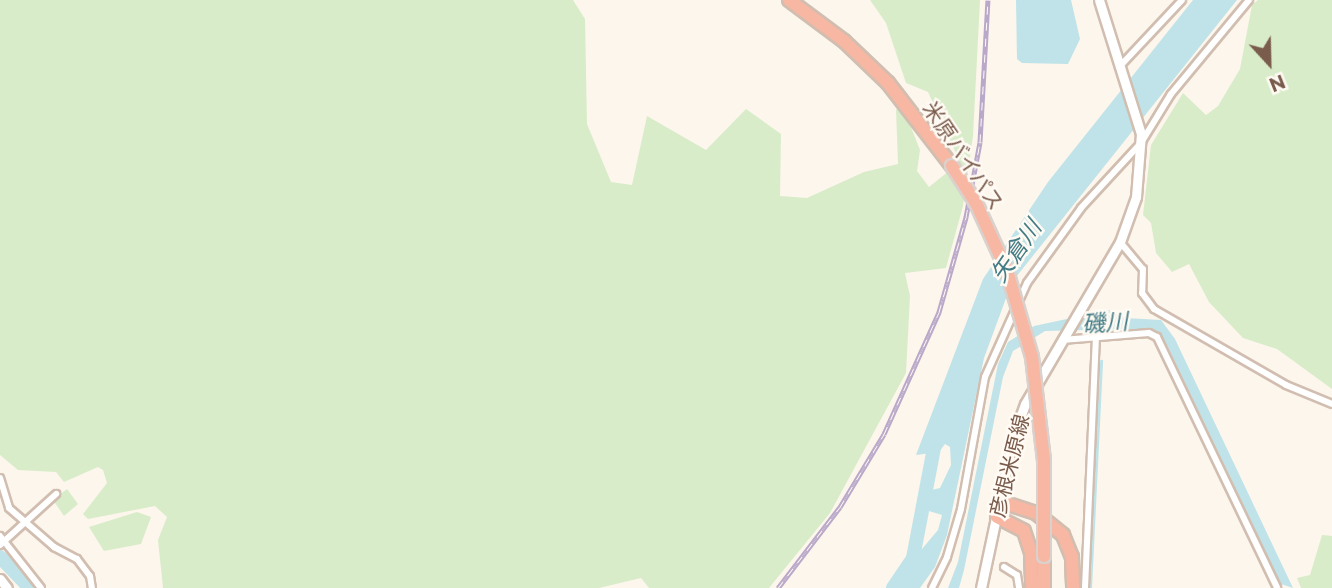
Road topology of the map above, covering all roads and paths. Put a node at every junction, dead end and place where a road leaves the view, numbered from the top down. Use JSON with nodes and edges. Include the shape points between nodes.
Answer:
{"nodes":[{"id":1,"x":789,"y":0,"type":"edge"},
{"id":2,"x":1099,"y":0,"type":"edge"},
{"id":3,"x":1182,"y":0,"type":"edge"},
{"id":4,"x":1249,"y":0,"type":"edge"},
{"id":5,"x":1122,"y":69,"type":"junction"},
{"id":6,"x":1141,"y":139,"type":"junction"},
{"id":7,"x":1120,"y":242,"type":"junction"},
{"id":8,"x":1064,"y":336,"type":"junction"},
{"id":9,"x":1096,"y":337,"type":"junction"},
{"id":10,"x":1332,"y":404,"type":"edge"},
{"id":11,"x":0,"y":478,"type":"edge"},
{"id":12,"x":56,"y":494,"type":"dead end"},
{"id":13,"x":1002,"y":502,"type":"junction"},
{"id":14,"x":9,"y":505,"type":"junction"},
{"id":15,"x":0,"y":506,"type":"edge"},
{"id":16,"x":997,"y":517,"type":"junction"},
{"id":17,"x":27,"y":523,"type":"junction"},
{"id":18,"x":2,"y":542,"type":"edge"},
{"id":19,"x":1004,"y":567,"type":"dead end"},
{"id":20,"x":0,"y":579,"type":"edge"},
{"id":21,"x":7,"y":588,"type":"edge"},
{"id":22,"x":41,"y":588,"type":"edge"},
{"id":23,"x":92,"y":588,"type":"edge"},
{"id":24,"x":932,"y":588,"type":"edge"},
{"id":25,"x":981,"y":588,"type":"edge"},
{"id":26,"x":1019,"y":588,"type":"edge"},
{"id":27,"x":1032,"y":588,"type":"edge"},
{"id":28,"x":1044,"y":588,"type":"edge"},
{"id":29,"x":1073,"y":588,"type":"edge"},
{"id":30,"x":1085,"y":588,"type":"edge"},
{"id":31,"x":1277,"y":588,"type":"edge"}],
"edges":[{"from":1,"to":28,"type":"highway","name":"米原バイパス","bridge":true,"via":[[844,41],[888,83],[952,166],[976,204],[1007,271],[1032,357],[1044,460]]},
{"from":2,"to":5,"type":"main road","name":"彦根米原線"},
{"from":3,"to":5,"type":"street"},
{"from":4,"to":6,"type":"street","via":[[1171,94]]},
{"from":5,"to":6,"type":"main road","name":"彦根米原線"},
{"from":6,"to":7,"type":"main road","name":"彦根米原線","via":[[1136,197]]},
{"from":6,"to":24,"type":"street","via":[[1047,254],[996,347],[985,377],[961,509]]},
{"from":7,"to":8,"type":"main road","name":"彦根米原線"},
{"from":7,"to":10,"type":"street","via":[[1143,269],[1142,293],[1154,309],[1286,386]]},
{"from":8,"to":9,"type":"street"},
{"from":8,"to":13,"type":"main road","name":"彦根米原線","via":[[1025,404],[1013,437]]},
{"from":9,"to":30,"type":"street"},
{"from":9,"to":31,"type":"street","via":[[1149,333],[1157,337]]},
{"from":11,"to":14,"type":"street"},
{"from":12,"to":17,"type":"street"},
{"from":13,"to":16,"type":"main road","name":"彦根米原線"},
{"from":13,"to":29,"type":"highway","via":[[1036,513],[1063,534],[1072,557]]},
{"from":14,"to":15,"type":"street"},
{"from":14,"to":17,"type":"street"},
{"from":16,"to":25,"type":"main road","name":"彦根米原線"},
{"from":16,"to":27,"type":"highway","via":[[1024,531],[1031,553]]},
{"from":17,"to":18,"type":"street"},
{"from":17,"to":23,"type":"street","via":[[77,559],[90,576]]},
{"from":18,"to":22,"type":"street"},
{"from":19,"to":26,"type":"street","via":[[1017,575]]},
{"from":20,"to":21,"type":"main road"}]}
